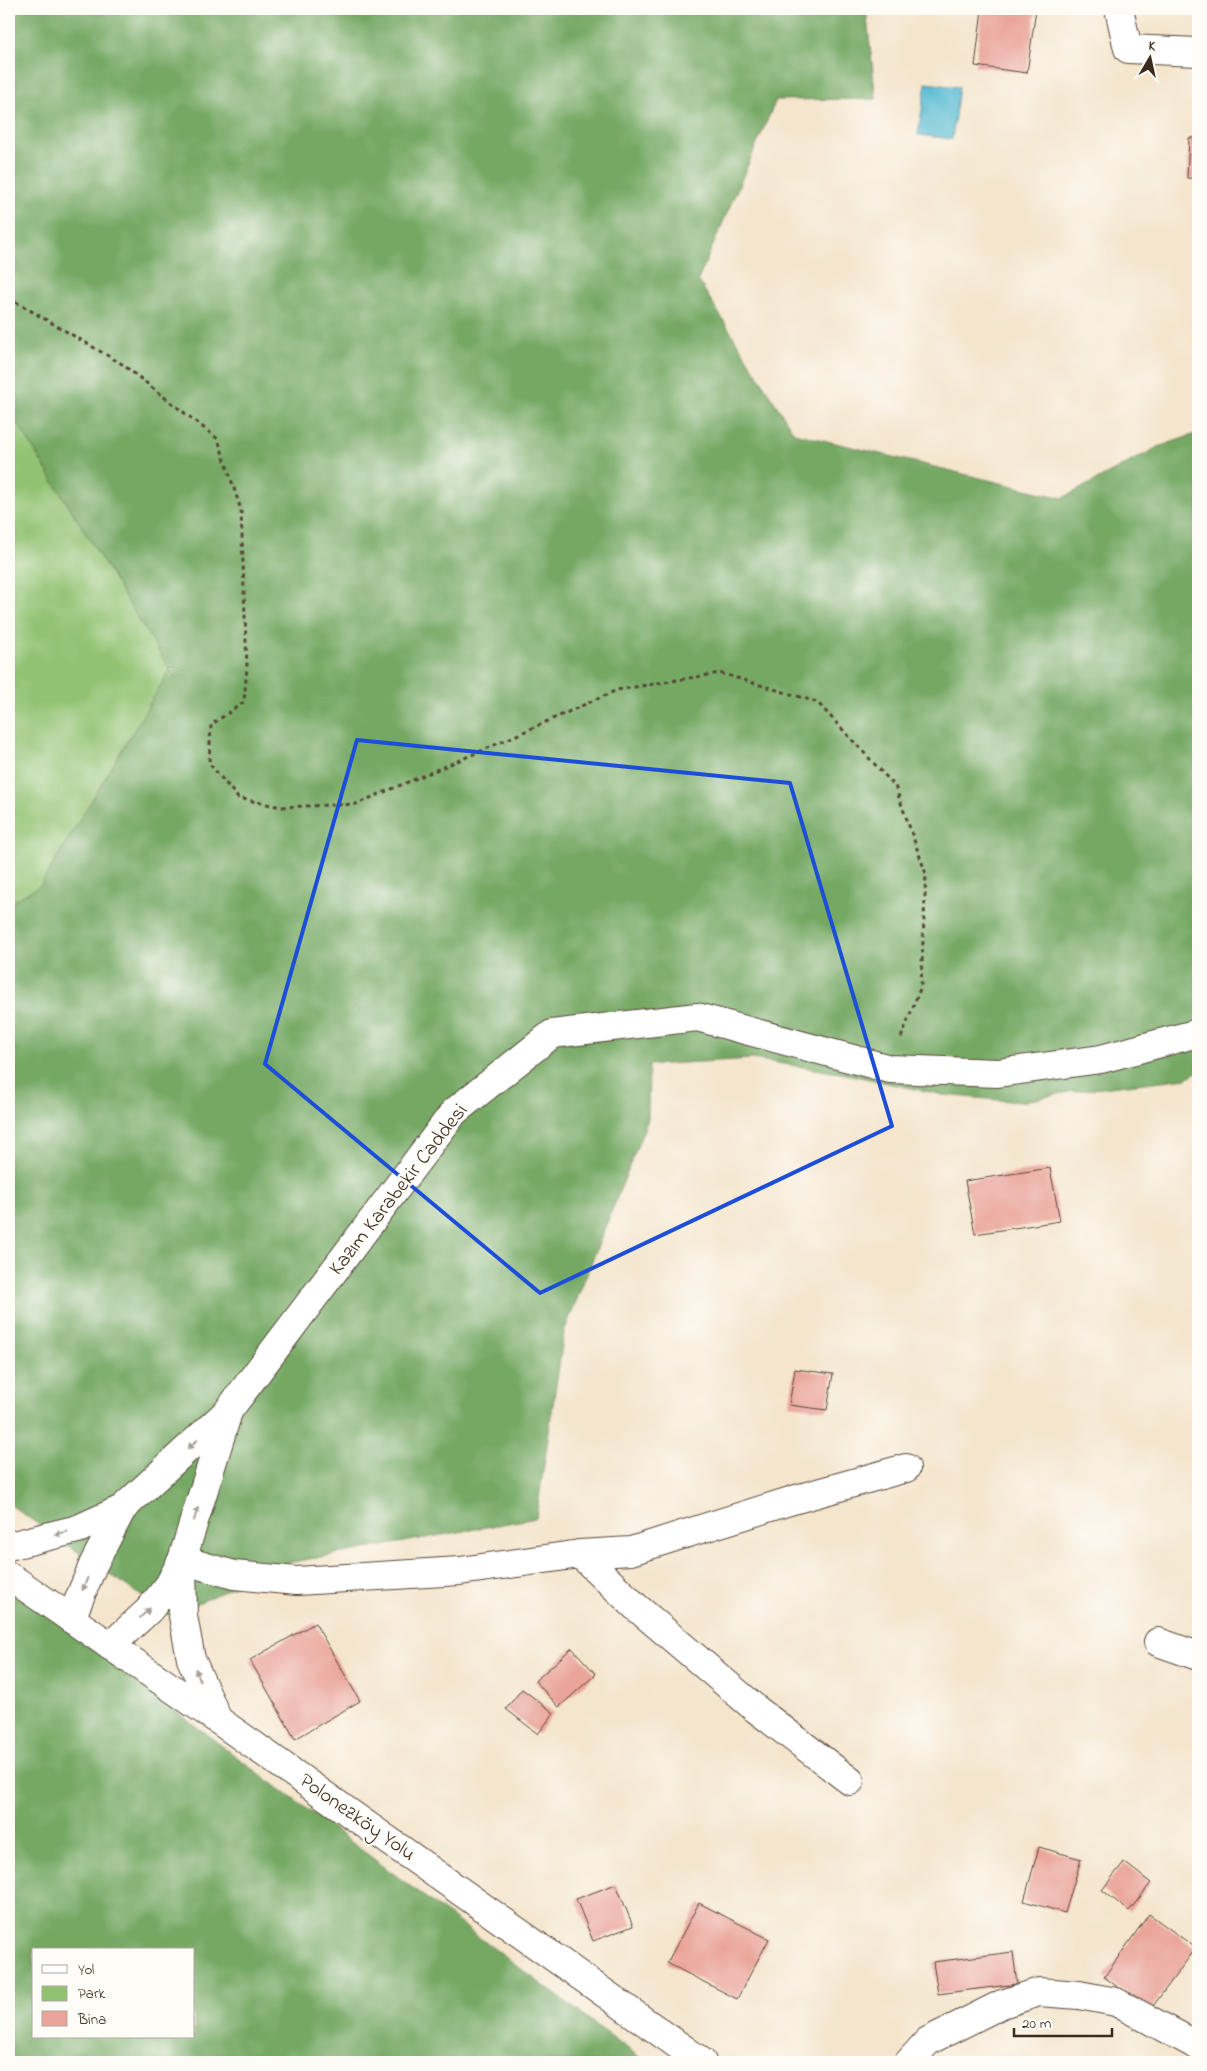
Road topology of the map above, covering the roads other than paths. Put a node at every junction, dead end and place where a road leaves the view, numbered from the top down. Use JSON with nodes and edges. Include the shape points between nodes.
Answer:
{"nodes":[{"id":1,"x":1119,"y":9,"type":"edge"},
{"id":2,"x":1198,"y":52,"type":"edge"},
{"id":3,"x":1198,"y":1033,"type":"edge"},
{"id":4,"x":228,"y":1410,"type":"junction"},
{"id":5,"x":906,"y":1468,"type":"dead end"},
{"id":6,"x":122,"y":1509,"type":"junction"},
{"id":7,"x":9,"y":1546,"type":"edge"},
{"id":8,"x":580,"y":1554,"type":"junction"},
{"id":9,"x":182,"y":1560,"type":"junction"},
{"id":10,"x":9,"y":1576,"type":"edge"},
{"id":11,"x":70,"y":1619,"type":"junction"},
{"id":12,"x":1158,"y":1642,"type":"dead end"},
{"id":13,"x":110,"y":1646,"type":"junction"},
{"id":14,"x":1198,"y":1656,"type":"edge"},
{"id":15,"x":218,"y":1720,"type":"junction"},
{"id":16,"x":850,"y":1781,"type":"dead end"},
{"id":17,"x":1198,"y":2046,"type":"edge"},
{"id":18,"x":702,"y":2062,"type":"edge"},
{"id":19,"x":909,"y":2062,"type":"edge"}],
"edges":[{"from":1,"to":2,"type":"street","via":[[1128,49]]},
{"from":3,"to":4,"type":"street","name":"Kazım Karabekir Caddesi","via":[[1101,1059],[998,1073],[890,1069],[697,1017],[552,1034],[454,1112]]},
{"from":4,"to":6,"type":"street","one_way":true},
{"from":9,"to":4,"type":"street","one_way":true},
{"from":5,"to":8,"type":"street","via":[[631,1551]]},
{"from":6,"to":7,"type":"street","one_way":true,"via":[[78,1529]]},
{"from":6,"to":11,"type":"street","one_way":true},
{"from":8,"to":9,"type":"street","via":[[460,1571],[297,1582],[234,1575]]},
{"from":8,"to":16,"type":"street","via":[[635,1606],[756,1709]]},
{"from":13,"to":9,"type":"street","one_way":true,"via":[[149,1610],[169,1585]]},
{"from":15,"to":9,"type":"street","one_way":true,"via":[[192,1659],[183,1616]]},
{"from":10,"to":11,"type":"street","name":"Polonezköy Yolu"},
{"from":11,"to":13,"type":"street","name":"Polonezköy Yolu"},
{"from":12,"to":14,"type":"street"},
{"from":13,"to":15,"type":"street","name":"Polonezköy Yolu"},
{"from":15,"to":18,"type":"street","name":"Polonezköy Yolu"},
{"from":17,"to":19,"type":"street","via":[[1116,2002],[1039,1992],[1002,2004],[928,2040]]}]}
